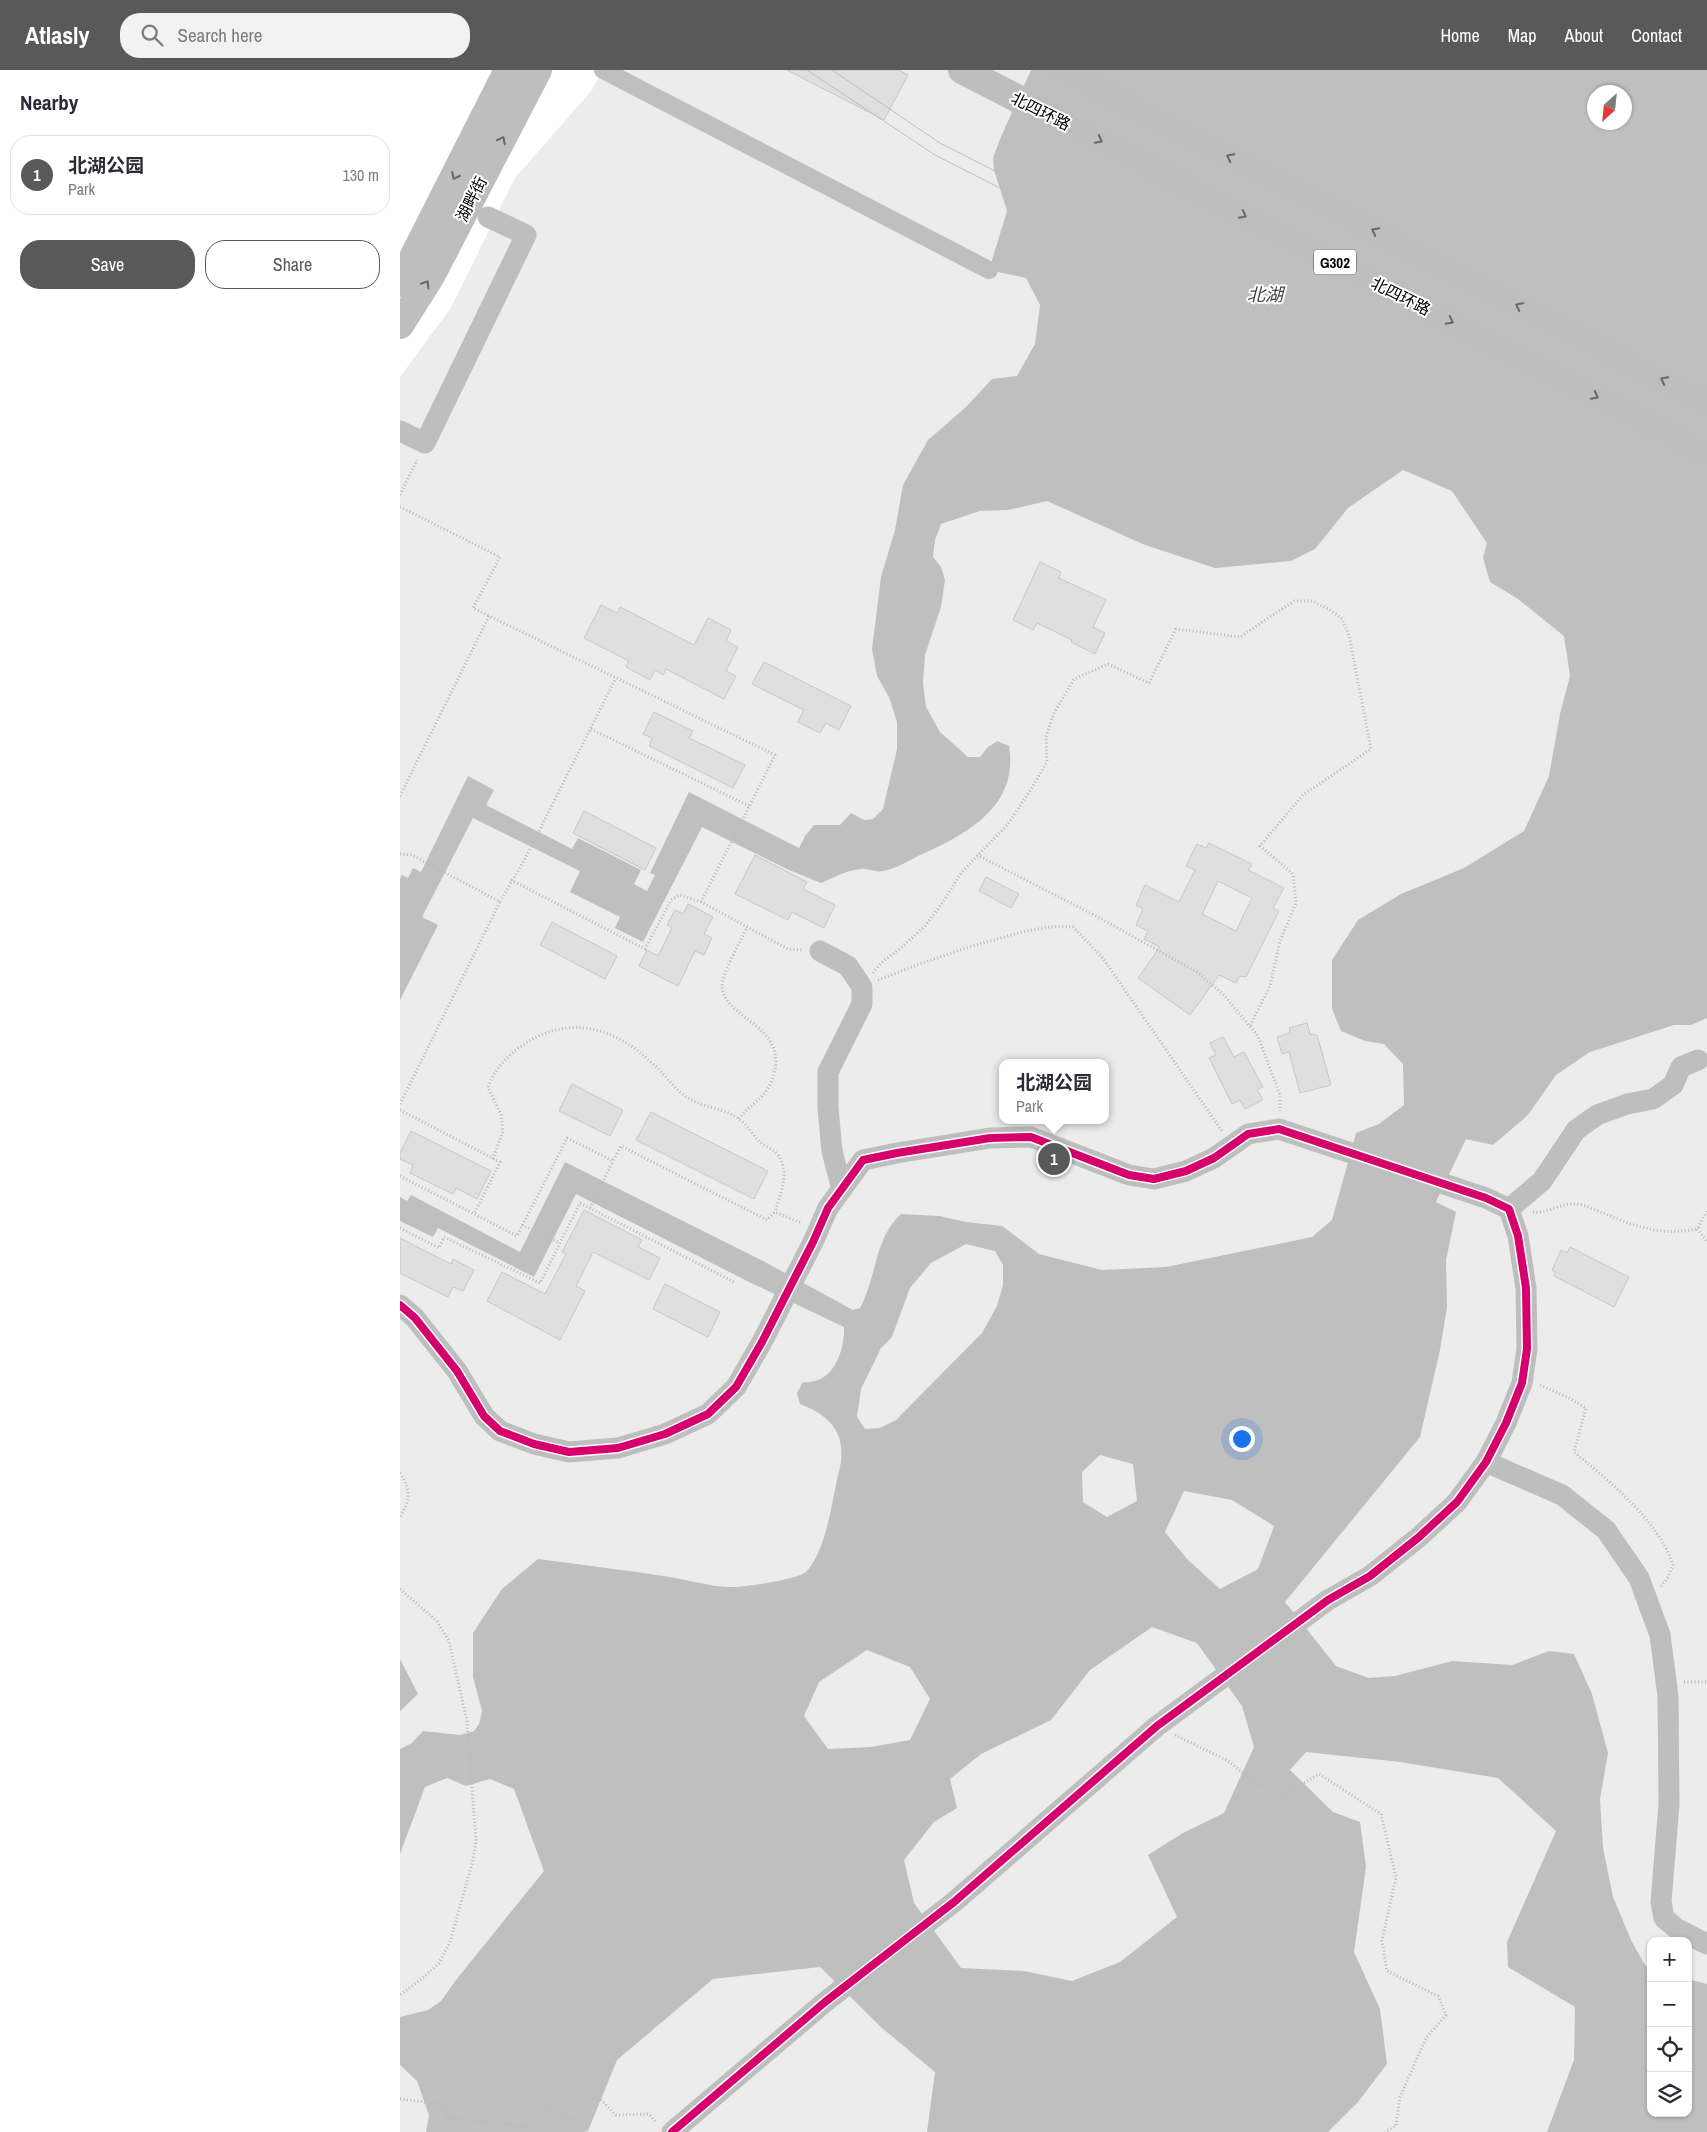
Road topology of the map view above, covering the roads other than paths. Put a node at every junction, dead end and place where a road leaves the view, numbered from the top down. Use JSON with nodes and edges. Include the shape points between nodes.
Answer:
{"nodes":[{"id":1,"x":508,"y":70,"type":"edge"},
{"id":2,"x":538,"y":70,"type":"edge"},
{"id":3,"x":962,"y":70,"type":"edge"},
{"id":4,"x":1062,"y":70,"type":"edge"},
{"id":5,"x":488,"y":217,"type":"dead end"},
{"id":6,"x":400,"y":283,"type":"edge"},
{"id":7,"x":400,"y":325,"type":"edge"},
{"id":8,"x":1707,"y":402,"type":"edge"},
{"id":9,"x":400,"y":431,"type":"edge"},
{"id":10,"x":1707,"y":454,"type":"edge"},
{"id":11,"x":820,"y":951,"type":"road end"},
{"id":12,"x":1698,"y":1060,"type":"dead end"},
{"id":13,"x":842,"y":1189,"type":"junction"},
{"id":14,"x":1509,"y":1209,"type":"junction"},
{"id":15,"x":400,"y":1305,"type":"edge"},
{"id":16,"x":1486,"y":1462,"type":"junction"},
{"id":17,"x":1707,"y":1944,"type":"edge"},
{"id":18,"x":666,"y":2129,"type":"edge"}],
"edges":[{"from":1,"to":6,"type":"main road","name":"湖畔街","one_way":true},
{"from":7,"to":2,"type":"main road","name":"湖畔街","one_way":true,"via":[[431,276]]},
{"from":3,"to":10,"type":"main road","name":"北四环路","number":"G302","one_way":true},
{"from":8,"to":4,"type":"main road","one_way":true},
{"from":5,"to":9,"type":"street","via":[[526,235],[425,443]]},
{"from":11,"to":13,"type":"street","via":[[848,966],[862,987],[862,1004],[828,1072],[832,1151]]},
{"from":12,"to":14,"type":"street","via":[[1681,1067],[1673,1085],[1653,1099],[1597,1115],[1576,1130],[1542,1181]]},
{"from":13,"to":14,"type":"street","via":[[863,1160],[990,1138],[1031,1137],[1129,1176],[1154,1179],[1186,1171],[1214,1158],[1248,1134],[1279,1129],[1486,1198]]},
{"from":13,"to":15,"type":"street","via":[[828,1208],[736,1388],[708,1414],[665,1434],[618,1448],[569,1452],[534,1444],[500,1431],[484,1416],[458,1371],[415,1318]]},
{"from":14,"to":16,"type":"street","via":[[1518,1236],[1526,1288],[1527,1349],[1522,1382]]},
{"from":16,"to":17,"type":"street","via":[[1562,1495],[1606,1530],[1639,1578],[1660,1634],[1668,1696],[1669,1804],[1661,1902],[1664,1918],[1676,1929]]},
{"from":16,"to":18,"type":"street","via":[[1457,1502],[1419,1537],[1370,1576],[1328,1600],[1157,1726],[954,1902]]}]}
